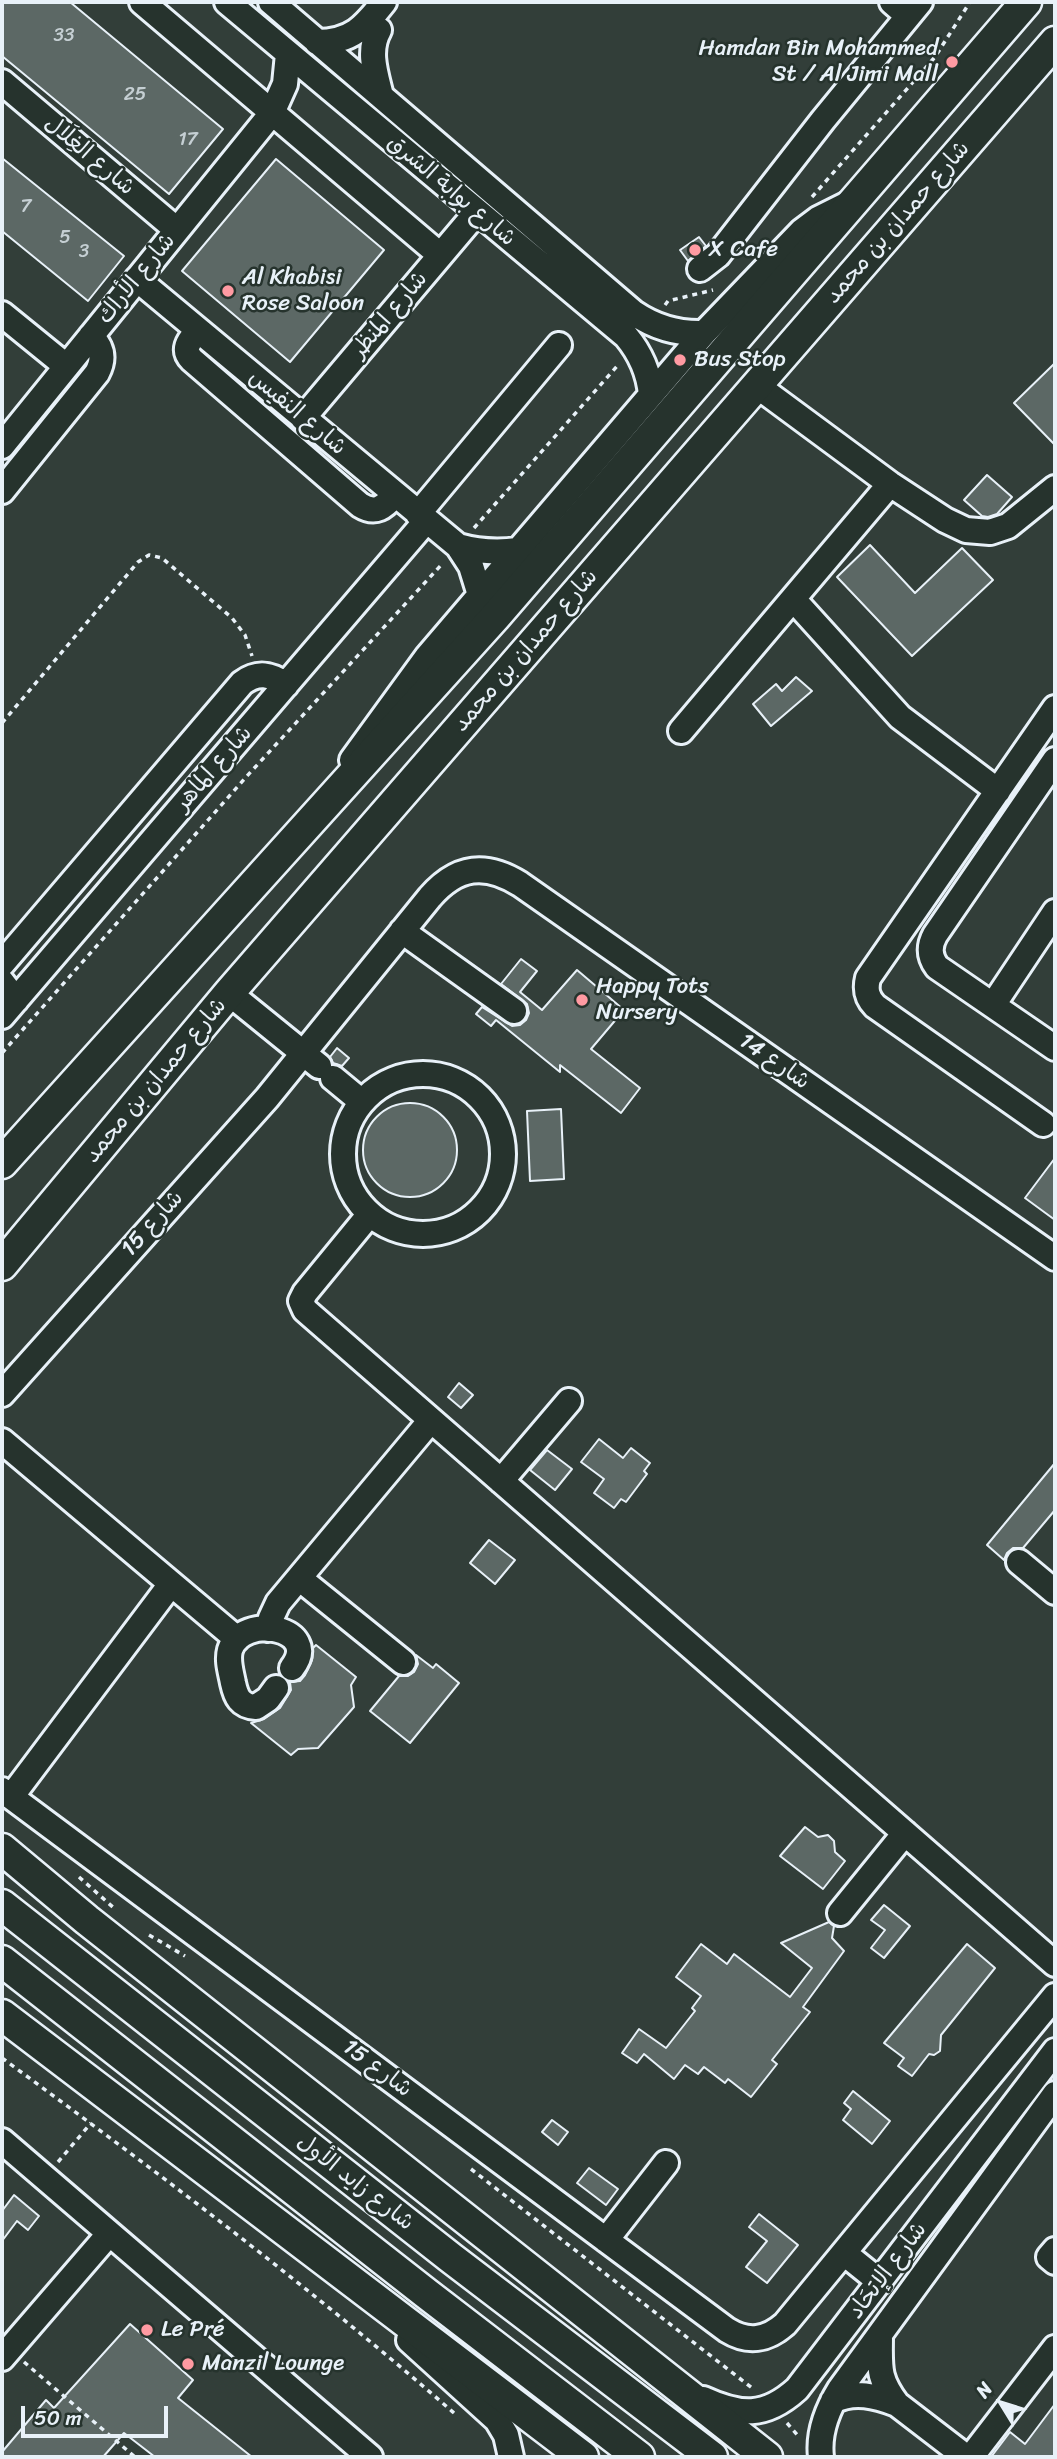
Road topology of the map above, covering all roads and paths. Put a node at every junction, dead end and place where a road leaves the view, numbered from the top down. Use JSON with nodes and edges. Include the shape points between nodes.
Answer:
{"nodes":[{"id":1,"x":142,"y":2,"type":"edge"},
{"id":2,"x":227,"y":2,"type":"edge"},
{"id":3,"x":271,"y":2,"type":"edge"},
{"id":4,"x":384,"y":2,"type":"edge"},
{"id":5,"x":970,"y":2,"type":"edge"},
{"id":6,"x":1026,"y":2,"type":"edge"},
{"id":7,"x":907,"y":7,"type":"edge"},
{"id":8,"x":379,"y":30,"type":"dead end"},
{"id":9,"x":317,"y":42,"type":"junction"},
{"id":10,"x":1055,"y":42,"type":"edge"},
{"id":11,"x":288,"y":54,"type":"junction"},
{"id":12,"x":2,"y":82,"type":"edge"},
{"id":13,"x":326,"y":86,"type":"junction"},
{"id":14,"x":381,"y":96,"type":"junction"},
{"id":15,"x":272,"y":113,"type":"junction"},
{"id":16,"x":854,"y":202,"type":"junction"},
{"id":17,"x":804,"y":206,"type":"dead end"},
{"id":18,"x":477,"y":212,"type":"junction"},
{"id":19,"x":177,"y":230,"type":"junction"},
{"id":20,"x":440,"y":256,"type":"junction"},
{"id":21,"x":700,"y":269,"type":"dead end"},
{"id":22,"x":137,"y":279,"type":"junction"},
{"id":23,"x":722,"y":286,"type":"dead end"},
{"id":24,"x":4,"y":320,"type":"edge"},
{"id":25,"x":651,"y":324,"type":"junction"},
{"id":26,"x":198,"y":331,"type":"junction"},
{"id":27,"x":705,"y":333,"type":"junction"},
{"id":28,"x":91,"y":336,"type":"junction"},
{"id":29,"x":559,"y":345,"type":"dead end"},
{"id":30,"x":635,"y":346,"type":"junction"},
{"id":31,"x":66,"y":366,"type":"junction"},
{"id":32,"x":756,"y":385,"type":"junction"},
{"id":33,"x":652,"y":395,"type":"junction"},
{"id":34,"x":303,"y":418,"type":"junction"},
{"id":35,"x":2,"y":446,"type":"edge"},
{"id":36,"x":890,"y":484,"type":"junction"},
{"id":37,"x":1055,"y":489,"type":"edge"},
{"id":38,"x":2,"y":491,"type":"edge"},
{"id":39,"x":395,"y":495,"type":"junction"},
{"id":40,"x":422,"y":518,"type":"junction"},
{"id":41,"x":458,"y":546,"type":"junction"},
{"id":42,"x":518,"y":550,"type":"junction"},
{"id":43,"x":480,"y":595,"type":"junction"},
{"id":44,"x":794,"y":600,"type":"junction"},
{"id":45,"x":258,"y":675,"type":"junction"},
{"id":46,"x":286,"y":685,"type":"junction"},
{"id":47,"x":1055,"y":708,"type":"edge"},
{"id":48,"x":2,"y":723,"type":"edge"},
{"id":49,"x":681,"y":731,"type":"dead end"},
{"id":50,"x":1055,"y":760,"type":"edge"},
{"id":51,"x":998,"y":791,"type":"junction"},
{"id":52,"x":320,"y":811,"type":"junction"},
{"id":53,"x":491,"y":870,"type":"joint"},
{"id":54,"x":1055,"y":912,"type":"edge"},
{"id":55,"x":402,"y":931,"type":"junction"},
{"id":56,"x":2,"y":964,"type":"edge"},
{"id":57,"x":229,"y":993,"type":"junction"},
{"id":58,"x":6,"y":1000,"type":"edge"},
{"id":59,"x":993,"y":1005,"type":"junction"},
{"id":60,"x":514,"y":1011,"type":"dead end"},
{"id":61,"x":1055,"y":1048,"type":"edge"},
{"id":62,"x":2,"y":1053,"type":"edge"},
{"id":63,"x":318,"y":1066,"type":"junction"},
{"id":64,"x":362,"y":1102,"type":"junction"},
{"id":65,"x":1043,"y":1124,"type":"dead end"},
{"id":66,"x":2,"y":1163,"type":"edge"},
{"id":67,"x":369,"y":1215,"type":"junction"},
{"id":68,"x":1055,"y":1258,"type":"edge"},
{"id":69,"x":2,"y":1265,"type":"edge"},
{"id":70,"x":2,"y":1394,"type":"edge"},
{"id":71,"x":569,"y":1401,"type":"dead end"},
{"id":72,"x":431,"y":1420,"type":"junction"},
{"id":73,"x":2,"y":1441,"type":"edge"},
{"id":74,"x":501,"y":1481,"type":"junction"},
{"id":75,"x":1019,"y":1562,"type":"dead end"},
{"id":76,"x":299,"y":1578,"type":"junction"},
{"id":77,"x":171,"y":1584,"type":"junction"},
{"id":78,"x":1055,"y":1592,"type":"edge"},
{"id":79,"x":268,"y":1629,"type":"junction"},
{"id":80,"x":237,"y":1639,"type":"junction"},
{"id":81,"x":402,"y":1662,"type":"dead end"},
{"id":82,"x":292,"y":1668,"type":"dead end"},
{"id":83,"x":276,"y":1688,"type":"dead end"},
{"id":84,"x":7,"y":1794,"type":"edge"},
{"id":85,"x":905,"y":1833,"type":"junction"},
{"id":86,"x":2,"y":1849,"type":"edge"},
{"id":87,"x":70,"y":1869,"type":"dead end"},
{"id":88,"x":2,"y":1905,"type":"edge"},
{"id":89,"x":120,"y":1913,"type":"dead end"},
{"id":90,"x":840,"y":1913,"type":"dead end"},
{"id":91,"x":142,"y":1931,"type":"dead end"},
{"id":92,"x":193,"y":1960,"type":"dead end"},
{"id":93,"x":2,"y":1961,"type":"edge"},
{"id":94,"x":1055,"y":1964,"type":"edge"},
{"id":95,"x":1055,"y":1996,"type":"edge"},
{"id":96,"x":2,"y":2015,"type":"edge"},
{"id":97,"x":1055,"y":2051,"type":"edge"},
{"id":98,"x":2,"y":2058,"type":"edge"},
{"id":99,"x":1055,"y":2094,"type":"edge"},
{"id":100,"x":91,"y":2123,"type":"junction"},
{"id":101,"x":2,"y":2141,"type":"edge"},
{"id":102,"x":666,"y":2163,"type":"dead end"},
{"id":103,"x":466,"y":2165,"type":"dead end"},
{"id":104,"x":46,"y":2178,"type":"junction"},
{"id":105,"x":109,"y":2234,"type":"junction"},
{"id":106,"x":606,"y":2240,"type":"junction"},
{"id":107,"x":1055,"y":2250,"type":"edge"},
{"id":108,"x":844,"y":2253,"type":"junction"},
{"id":109,"x":1055,"y":2262,"type":"edge"},
{"id":110,"x":880,"y":2282,"type":"junction"},
{"id":111,"x":370,"y":2295,"type":"junction"},
{"id":112,"x":880,"y":2335,"type":"junction"},
{"id":113,"x":1055,"y":2348,"type":"edge"},
{"id":114,"x":6,"y":2354,"type":"edge"},
{"id":115,"x":682,"y":2390,"type":"junction"},
{"id":116,"x":833,"y":2401,"type":"junction"},
{"id":117,"x":897,"y":2404,"type":"junction"},
{"id":118,"x":774,"y":2406,"type":"junction"},
{"id":119,"x":461,"y":2420,"type":"dead end"},
{"id":120,"x":821,"y":2452,"type":"edge"},
{"id":121,"x":135,"y":2457,"type":"edge"},
{"id":122,"x":370,"y":2457,"type":"edge"},
{"id":123,"x":511,"y":2457,"type":"edge"},
{"id":124,"x":583,"y":2457,"type":"edge"},
{"id":125,"x":639,"y":2457,"type":"edge"},
{"id":126,"x":712,"y":2457,"type":"edge"},
{"id":127,"x":767,"y":2457,"type":"edge"},
{"id":128,"x":969,"y":2457,"type":"edge"}],
"edges":[{"from":1,"to":15,"type":"street"},
{"from":2,"to":11,"type":"street","name":"شارع بوابة الشرق"},
{"from":3,"to":9,"type":"street","name":"شارع بوابة الشرق"},
{"from":4,"to":9,"type":"street","via":[[348,37]]},
{"from":5,"to":17,"type":"path","via":[[934,57]]},
{"from":6,"to":16,"type":"main road","name":"شارع حمدان بن محمد"},
{"from":7,"to":21,"type":"street","via":[[718,255]]},
{"from":8,"to":14,"type":"street","via":[[373,58]]},
{"from":9,"to":14,"type":"street","name":"شارع بوابة الشرق"},
{"from":10,"to":32,"type":"main road","name":"شارع حمدان بن محمد"},
{"from":11,"to":13,"type":"street","name":"شارع بوابة الشرق"},
{"from":11,"to":15,"type":"street","name":"شارع الأراك","via":[[285,84]]},
{"from":12,"to":19,"type":"street","name":"شارع الغِلَال"},
{"from":13,"to":15,"type":"street","name":"شارع الأراك","via":[[298,96]]},
{"from":13,"to":18,"type":"street","name":"شارع بوابة الشرق"},
{"from":14,"to":25,"type":"street","name":"شارع بوابة الشرق"},
{"from":15,"to":19,"type":"street","name":"شارع الأراك"},
{"from":15,"to":20,"type":"street"},
{"from":16,"to":27,"type":"street","via":[[802,231]]},
{"from":16,"to":52,"type":"main road","name":"شارع حمدان بن محمد","via":[[495,617]]},
{"from":18,"to":20,"type":"street","name":"شارع المنظر"},
{"from":18,"to":30,"type":"street","name":"شارع بوابة الشرق"},
{"from":19,"to":22,"type":"street","name":"شارع الأراك"},
{"from":20,"to":34,"type":"street","name":"شارع المنظر"},
{"from":22,"to":26,"type":"street","name":"شارع النفيس"},
{"from":22,"to":28,"type":"street","name":"شارع الأراك"},
{"from":23,"to":25,"type":"path","via":[[668,301]]},
{"from":24,"to":31,"type":"street"},
{"from":25,"to":27,"type":"street","name":"شارع بوابة الشرق","via":[[677,332]]},
{"from":26,"to":34,"type":"street","name":"شارع النفيس"},
{"from":26,"to":39,"type":"street","via":[[187,345],[192,360],[360,505],[378,510]]},
{"from":27,"to":33,"type":"street"},
{"from":28,"to":31,"type":"street","name":"شارع الأراك"},
{"from":28,"to":38,"type":"street","via":[[101,351],[97,373]]},
{"from":29,"to":40,"type":"street","name":"شارع الماهر"},
{"from":30,"to":33,"type":"street","name":"شارع بوابة الشرق"},
{"from":30,"to":41,"type":"path"},
{"from":31,"to":35,"type":"street","name":"شارع الأراك"},
{"from":32,"to":36,"type":"street"},
{"from":32,"to":57,"type":"main road","name":"شارع حمدان بن محمد"},
{"from":33,"to":42,"type":"street"},
{"from":34,"to":39,"type":"street","name":"شارع النفيس"},
{"from":36,"to":37,"type":"street","via":[[955,526],[990,532],[1008,526]]},
{"from":36,"to":44,"type":"street"},
{"from":39,"to":40,"type":"street","name":"شارع النفيس"},
{"from":40,"to":41,"type":"street","name":"شارع النفيس"},
{"from":40,"to":46,"type":"street","name":"شارع الماهر"},
{"from":41,"to":42,"type":"street","via":[[475,551]]},
{"from":41,"to":43,"type":"street","name":"شارع النفيس","via":[[475,575]]},
{"from":41,"to":62,"type":"path"},
{"from":42,"to":43,"type":"street"},
{"from":43,"to":52,"type":"street","via":[[387,709]]},
{"from":44,"to":49,"type":"street"},
{"from":44,"to":51,"type":"street","via":[[900,717]]},
{"from":45,"to":46,"type":"street","via":[[275,677]]},
{"from":45,"to":48,"type":"path","via":[[239,626],[162,558],[149,555],[138,562]]},
{"from":45,"to":56,"type":"street","via":[[242,683]]},
{"from":46,"to":58,"type":"street","name":"شارع الماهر"},
{"from":47,"to":51,"type":"street"},
{"from":50,"to":59,"type":"street","via":[[930,947],[937,967]]},
{"from":51,"to":65,"type":"street","via":[[868,978],[866,991],[876,1006]]},
{"from":52,"to":66,"type":"main road","name":"شارع حمدان بن محمد"},
{"from":53,"to":55,"type":"street","name":"شارع 15","via":[[457,874],[442,884]]},
{"from":53,"to":68,"type":"street","name":"شارع 14","via":[[520,884]]},
{"from":54,"to":59,"type":"street"},
{"from":55,"to":60,"type":"street"},
{"from":55,"to":63,"type":"street","name":"شارع 15"},
{"from":57,"to":63,"type":"street"},
{"from":57,"to":69,"type":"main road","name":"شارع حمدان بن محمد"},
{"from":59,"to":61,"type":"street"},
{"from":63,"to":64,"type":"street"},
{"from":63,"to":70,"type":"street","name":"شارع 15","via":[[230,1139]]},
{"from":64,"to":67,"type":"street","via":[[347,1129],[343,1160],[351,1190]]},
{"from":64,"to":67,"type":"street","via":[[402,1077],[449,1078],[487,1105],[504,1149],[493,1194],[459,1227],[412,1234]]},
{"from":67,"to":72,"type":"street","via":[[305,1293],[302,1306]]},
{"from":71,"to":74,"type":"street"},
{"from":72,"to":74,"type":"street"},
{"from":72,"to":76,"type":"street"},
{"from":73,"to":77,"type":"street"},
{"from":74,"to":85,"type":"street"},
{"from":75,"to":78,"type":"street"},
{"from":76,"to":79,"type":"street","via":[[274,1610]]},
{"from":76,"to":81,"type":"street"},
{"from":77,"to":80,"type":"street"},
{"from":77,"to":84,"type":"street"},
{"from":79,"to":80,"type":"street","via":[[250,1631]]},
{"from":79,"to":82,"type":"street","via":[[288,1632],[296,1641],[298,1656]]},
{"from":80,"to":83,"type":"street","via":[[229,1657],[239,1700],[256,1707]]},
{"from":84,"to":106,"type":"street","name":"شارع 15"},
{"from":85,"to":90,"type":"street"},
{"from":85,"to":94,"type":"street"},
{"from":86,"to":115,"type":"main road"},
{"from":87,"to":89,"type":"path"},
{"from":88,"to":126,"type":"main road","name":"شارع زايد الأول"},
{"from":91,"to":92,"type":"path"},
{"from":93,"to":125,"type":"main road","name":"شارع زايد الأول"},
{"from":95,"to":108,"type":"street"},
{"from":96,"to":111,"type":"main road"},
{"from":97,"to":110,"type":"street","name":"شارع الإتحَاد"},
{"from":98,"to":100,"type":"path"},
{"from":99,"to":112,"type":"street","name":"شارع الإتحَاد"},
{"from":100,"to":104,"type":"path"},
{"from":100,"to":119,"type":"path","via":[[282,2270]]},
{"from":101,"to":104,"type":"street"},
{"from":102,"to":106,"type":"street"},
{"from":103,"to":118,"type":"path"},
{"from":104,"to":105,"type":"street"},
{"from":105,"to":114,"type":"street"},
{"from":105,"to":122,"type":"street"},
{"from":106,"to":108,"type":"street","name":"شارع 15","via":[[727,2330],[757,2339],[777,2332]]},
{"from":107,"to":109,"type":"street","via":[[1049,2257]]},
{"from":108,"to":110,"type":"street"},
{"from":110,"to":118,"type":"street","name":"شارع الإتحَاد","via":[[804,2381]]},
{"from":111,"to":123,"type":"street","via":[[403,2336],[498,2420]]},
{"from":111,"to":124,"type":"main road"},
{"from":112,"to":116,"type":"street","name":"شارع الإتحَاد"},
{"from":112,"to":117,"type":"street","via":[[879,2371]]},
{"from":113,"to":128,"type":"street"},
{"from":114,"to":121,"type":"path"},
{"from":115,"to":118,"type":"street","via":[[735,2411]]},
{"from":115,"to":127,"type":"main road"},
{"from":116,"to":117,"type":"street","via":[[857,2395]]},
{"from":116,"to":120,"type":"street","name":"شارع الإتحَاد","via":[[823,2425]]},
{"from":117,"to":128,"type":"street"},
{"from":118,"to":120,"type":"path","via":[[805,2444]]}]}
